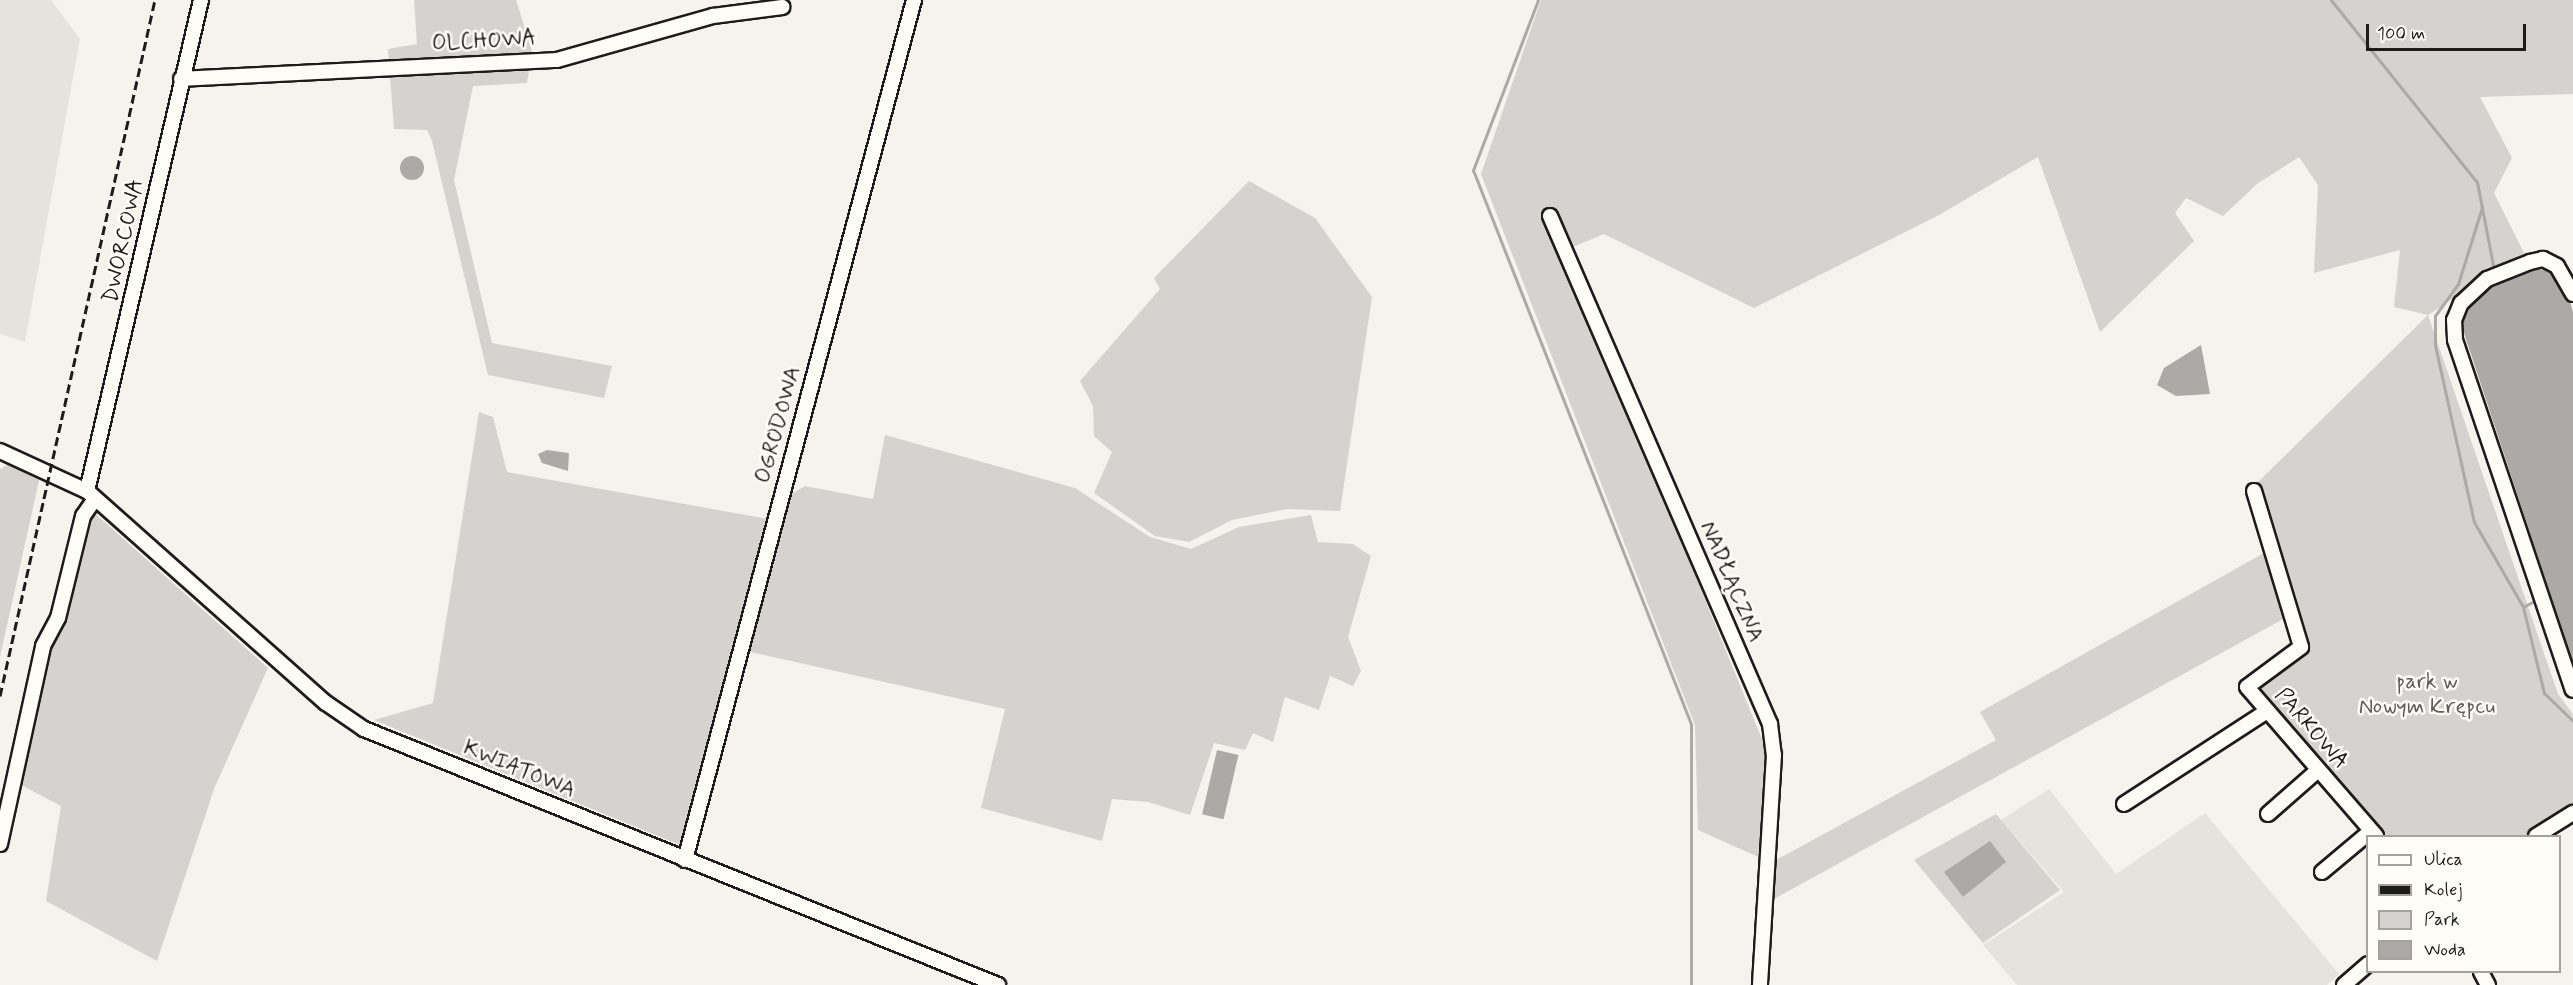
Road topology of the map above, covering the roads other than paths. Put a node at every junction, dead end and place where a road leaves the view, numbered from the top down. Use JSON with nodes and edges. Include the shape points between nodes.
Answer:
{"nodes":[{"id":1,"x":201,"y":0,"type":"edge"},
{"id":2,"x":914,"y":0,"type":"edge"},
{"id":3,"x":782,"y":7,"type":"dead end"},
{"id":4,"x":181,"y":79,"type":"junction"},
{"id":5,"x":1550,"y":216,"type":"dead end"},
{"id":6,"x":2573,"y":294,"type":"edge"},
{"id":7,"x":3,"y":453,"type":"edge"},
{"id":8,"x":2254,"y":491,"type":"dead end"},
{"id":9,"x":91,"y":495,"type":"junction"},
{"id":10,"x":2573,"y":690,"type":"edge"},
{"id":11,"x":2267,"y":711,"type":"junction"},
{"id":12,"x":2318,"y":770,"type":"junction"},
{"id":13,"x":2124,"y":804,"type":"dead end"},
{"id":14,"x":2573,"y":813,"type":"edge"},
{"id":15,"x":2268,"y":814,"type":"dead end"},
{"id":16,"x":2374,"y":834,"type":"edge"},
{"id":17,"x":2539,"y":835,"type":"edge"},
{"id":18,"x":2366,"y":840,"type":"edge"},
{"id":19,"x":0,"y":844,"type":"edge"},
{"id":20,"x":685,"y":860,"type":"junction"},
{"id":21,"x":2322,"y":872,"type":"dead end"},
{"id":22,"x":2366,"y":965,"type":"edge"},
{"id":23,"x":998,"y":985,"type":"edge"},
{"id":24,"x":1761,"y":985,"type":"edge"},
{"id":25,"x":2344,"y":985,"type":"edge"}],
"edges":[{"from":1,"to":4,"type":"street","name":"DWORCOWA"},
{"from":2,"to":20,"type":"street","name":"OGRODOWA"},
{"from":3,"to":4,"type":"street","name":"OLCHOWA","via":[[713,16],[557,60]]},
{"from":4,"to":9,"type":"street","name":"DWORCOWA"},
{"from":5,"to":24,"type":"street","name":"NADŁĄCZNA","via":[[1770,724],[1774,755]]},
{"from":6,"to":10,"type":"street","via":[[2558,266],[2543,259],[2487,279],[2461,303],[2454,320],[2455,340]]},
{"from":7,"to":9,"type":"street","name":"KWIATOWA"},
{"from":8,"to":11,"type":"street","name":"PARKOWA","via":[[2301,647],[2247,687]]},
{"from":9,"to":19,"type":"street","name":"DWORCOWA","via":[[58,618],[43,646]]},
{"from":9,"to":20,"type":"street","name":"KWIATOWA","via":[[343,717]]},
{"from":11,"to":12,"type":"street","name":"PARKOWA"},
{"from":11,"to":13,"type":"street"},
{"from":12,"to":15,"type":"street"},
{"from":12,"to":16,"type":"street","name":"PARKOWA"},
{"from":14,"to":17,"type":"street"},
{"from":18,"to":21,"type":"street"},
{"from":20,"to":23,"type":"street","name":"KWIATOWA"},
{"from":22,"to":25,"type":"street"}]}
